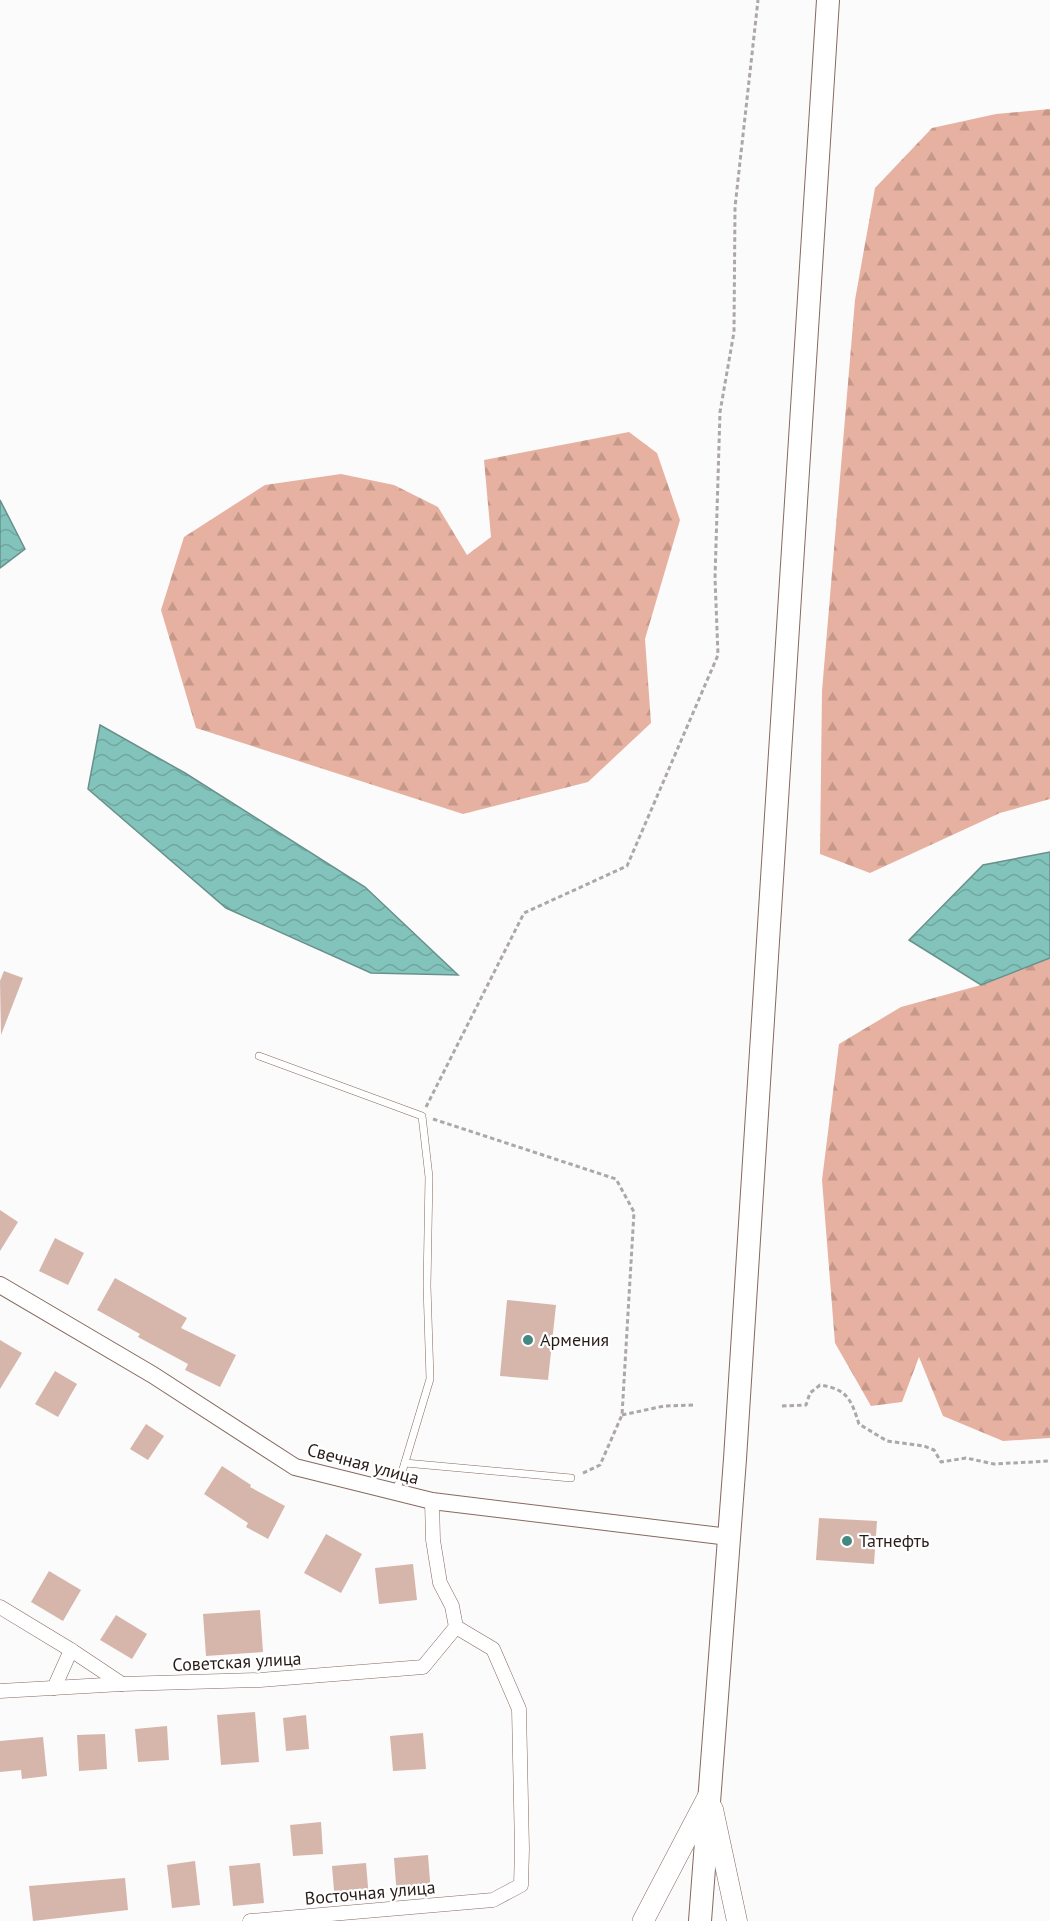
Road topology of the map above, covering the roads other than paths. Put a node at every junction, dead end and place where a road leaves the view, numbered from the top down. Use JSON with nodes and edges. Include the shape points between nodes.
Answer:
{"nodes":[{"id":1,"x":828,"y":0,"type":"edge"},
{"id":2,"x":259,"y":1056,"type":"dead end"},
{"id":3,"x":0,"y":1285,"type":"edge"},
{"id":4,"x":405,"y":1463,"type":"junction"},
{"id":5,"x":571,"y":1478,"type":"road end"},
{"id":6,"x":395,"y":1493,"type":"junction"},
{"id":7,"x":432,"y":1502,"type":"junction"},
{"id":8,"x":729,"y":1537,"type":"junction"},
{"id":9,"x":0,"y":1607,"type":"edge"},
{"id":10,"x":456,"y":1627,"type":"junction"},
{"id":11,"x":71,"y":1650,"type":"junction"},
{"id":12,"x":122,"y":1684,"type":"junction"},
{"id":13,"x":54,"y":1688,"type":"junction"},
{"id":14,"x":0,"y":1692,"type":"edge"},
{"id":15,"x":710,"y":1794,"type":"junction"},
{"id":16,"x":250,"y":1921,"type":"edge"},
{"id":17,"x":643,"y":1921,"type":"edge"},
{"id":18,"x":700,"y":1921,"type":"edge"},
{"id":19,"x":737,"y":1921,"type":"edge"}],
"edges":[{"from":1,"to":8,"type":"highway"},
{"from":2,"to":4,"type":"lane","via":[[422,1116],[429,1176],[430,1379]]},
{"from":3,"to":6,"type":"street","name":"Свечная улица","via":[[153,1375],[295,1467]]},
{"from":4,"to":5,"type":"lane"},
{"from":4,"to":6,"type":"lane"},
{"from":6,"to":7,"type":"street","name":"Свечная улица"},
{"from":7,"to":8,"type":"street","name":"Свечная улица"},
{"from":7,"to":10,"type":"street","via":[[440,1582],[452,1606]]},
{"from":8,"to":15,"type":"highway"},
{"from":9,"to":11,"type":"street"},
{"from":10,"to":12,"type":"street","name":"Советская улица","via":[[423,1667],[261,1680]]},
{"from":10,"to":16,"type":"street","name":"Восточная улица","via":[[493,1649],[519,1709],[520,1885],[493,1900]]},
{"from":11,"to":12,"type":"street"},
{"from":11,"to":13,"type":"street"},
{"from":12,"to":13,"type":"street","name":"Советская улица"},
{"from":13,"to":14,"type":"street","name":"Советская улица"},
{"from":15,"to":17,"type":"main road"},
{"from":15,"to":18,"type":"highway"},
{"from":15,"to":19,"type":"main road"}]}
